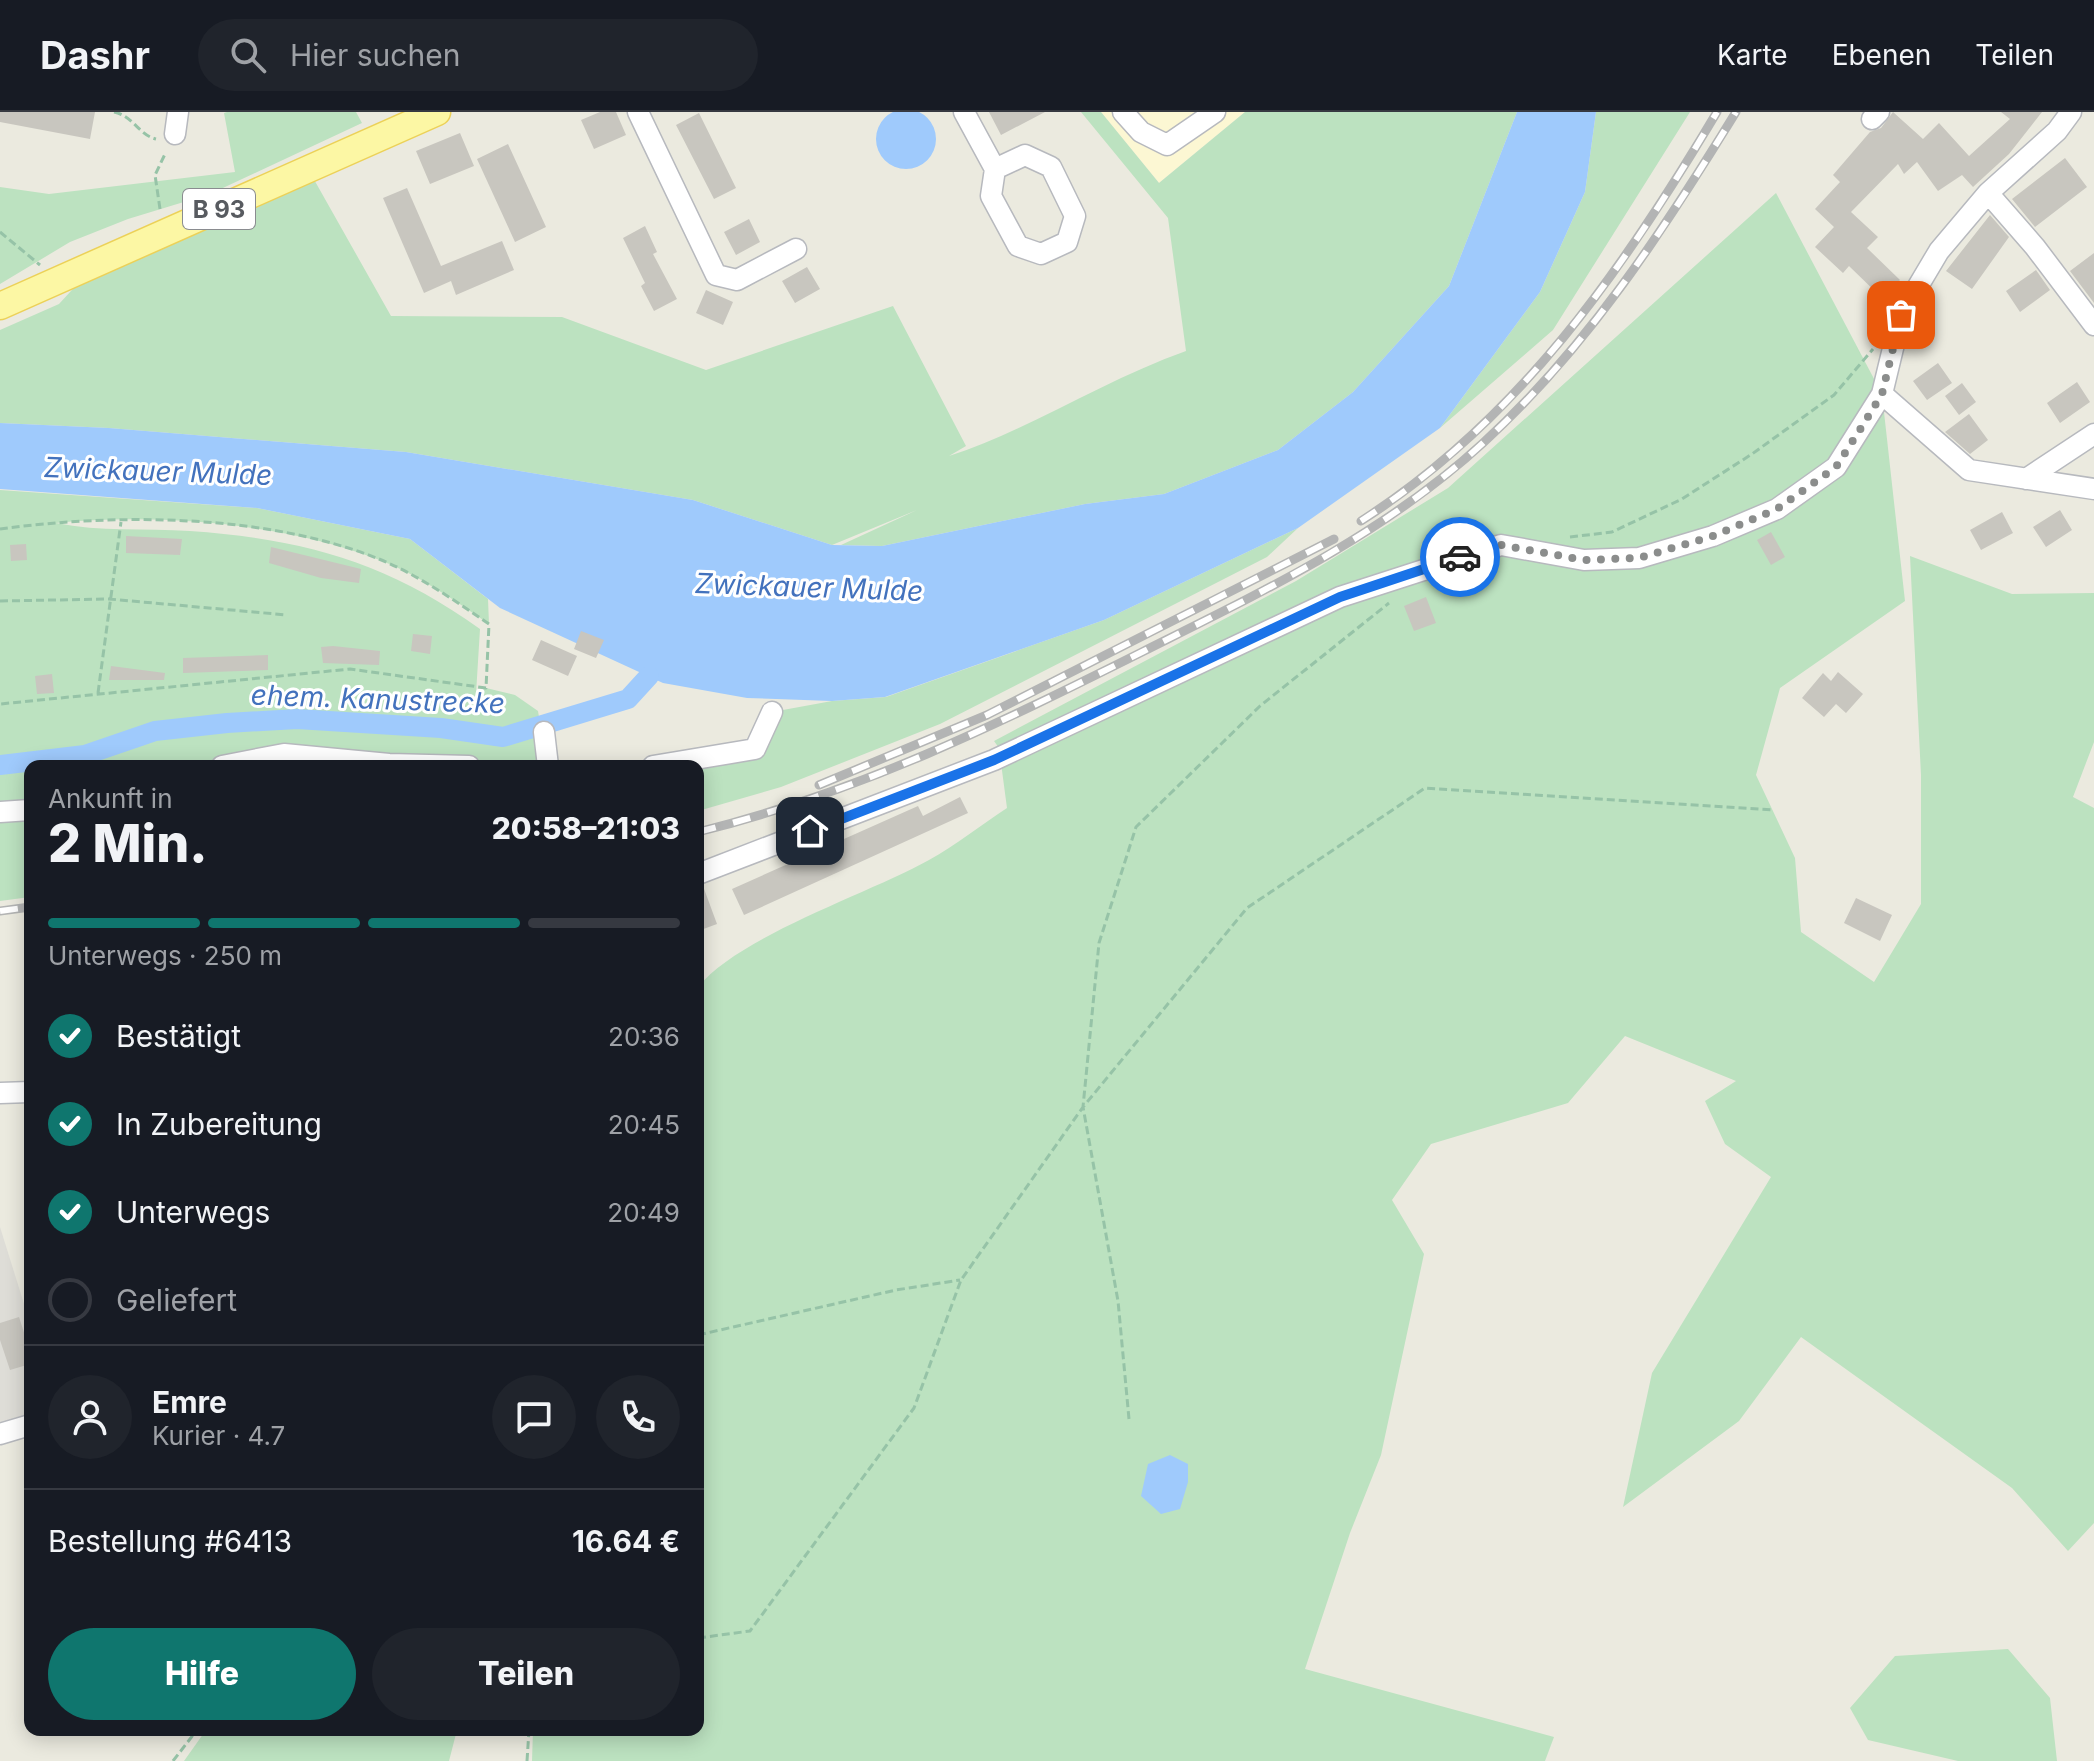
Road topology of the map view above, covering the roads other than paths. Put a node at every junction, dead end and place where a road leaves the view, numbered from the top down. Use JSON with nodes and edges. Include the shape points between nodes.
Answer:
{"nodes":[{"id":1,"x":178,"y":112,"type":"edge"},
{"id":2,"x":437,"y":112,"type":"edge"},
{"id":3,"x":638,"y":112,"type":"edge"},
{"id":4,"x":964,"y":112,"type":"edge"},
{"id":5,"x":1123,"y":112,"type":"edge"},
{"id":6,"x":1215,"y":112,"type":"edge"},
{"id":7,"x":2071,"y":112,"type":"edge"},
{"id":8,"x":173,"y":137,"type":"road end"},
{"id":9,"x":995,"y":169,"type":"junction"},
{"id":10,"x":1988,"y":193,"type":"junction"},
{"id":11,"x":796,"y":249,"type":"dead end"},
{"id":12,"x":0,"y":306,"type":"edge"},
{"id":13,"x":2094,"y":325,"type":"edge"},
{"id":14,"x":1882,"y":394,"type":"junction"},
{"id":15,"x":2094,"y":434,"type":"edge"},
{"id":16,"x":2026,"y":479,"type":"junction"},
{"id":17,"x":2094,"y":489,"type":"edge"},
{"id":18,"x":772,"y":712,"type":"dead end"},
{"id":19,"x":544,"y":732,"type":"dead end"},
{"id":20,"x":253,"y":760,"type":"edge"},
{"id":21,"x":347,"y":760,"type":"edge"},
{"id":22,"x":547,"y":760,"type":"edge"},
{"id":23,"x":689,"y":760,"type":"edge"},
{"id":24,"x":24,"y":810,"type":"edge"},
{"id":25,"x":0,"y":812,"type":"edge"},
{"id":26,"x":704,"y":872,"type":"edge"},
{"id":27,"x":24,"y":1092,"type":"edge"},
{"id":28,"x":0,"y":1093,"type":"edge"},
{"id":29,"x":24,"y":1427,"type":"edge"},
{"id":30,"x":0,"y":1434,"type":"edge"}],
"edges":[{"from":1,"to":8,"type":"street"},
{"from":2,"to":12,"type":"main road","number":"B 93"},
{"from":3,"to":11,"type":"street","via":[[716,275],[737,280]]},
{"from":4,"to":9,"type":"street"},
{"from":5,"to":6,"type":"street","via":[[1141,132],[1167,145]]},
{"from":7,"to":10,"type":"street"},
{"from":9,"to":9,"type":"street","via":[[991,196],[1018,246],[1041,254],[1067,242],[1075,216],[1051,167],[1025,155]]},
{"from":10,"to":13,"type":"street"},
{"from":10,"to":14,"type":"street","via":[[1939,251],[1901,315]]},
{"from":14,"to":16,"type":"street","via":[[1969,470]]},
{"from":14,"to":26,"type":"street","via":[[1836,467],[1777,509],[1713,536],[1639,558],[1584,560],[1501,545],[1390,580],[1300,615],[994,760]]},
{"from":15,"to":16,"type":"street"},
{"from":16,"to":17,"type":"street"},
{"from":18,"to":23,"type":"street","via":[[755,749]]},
{"from":19,"to":22,"type":"street"},
{"from":20,"to":21,"type":"street","via":[[284,754]]},
{"from":24,"to":25,"type":"street"},
{"from":27,"to":28,"type":"street"},
{"from":29,"to":30,"type":"street"}]}
